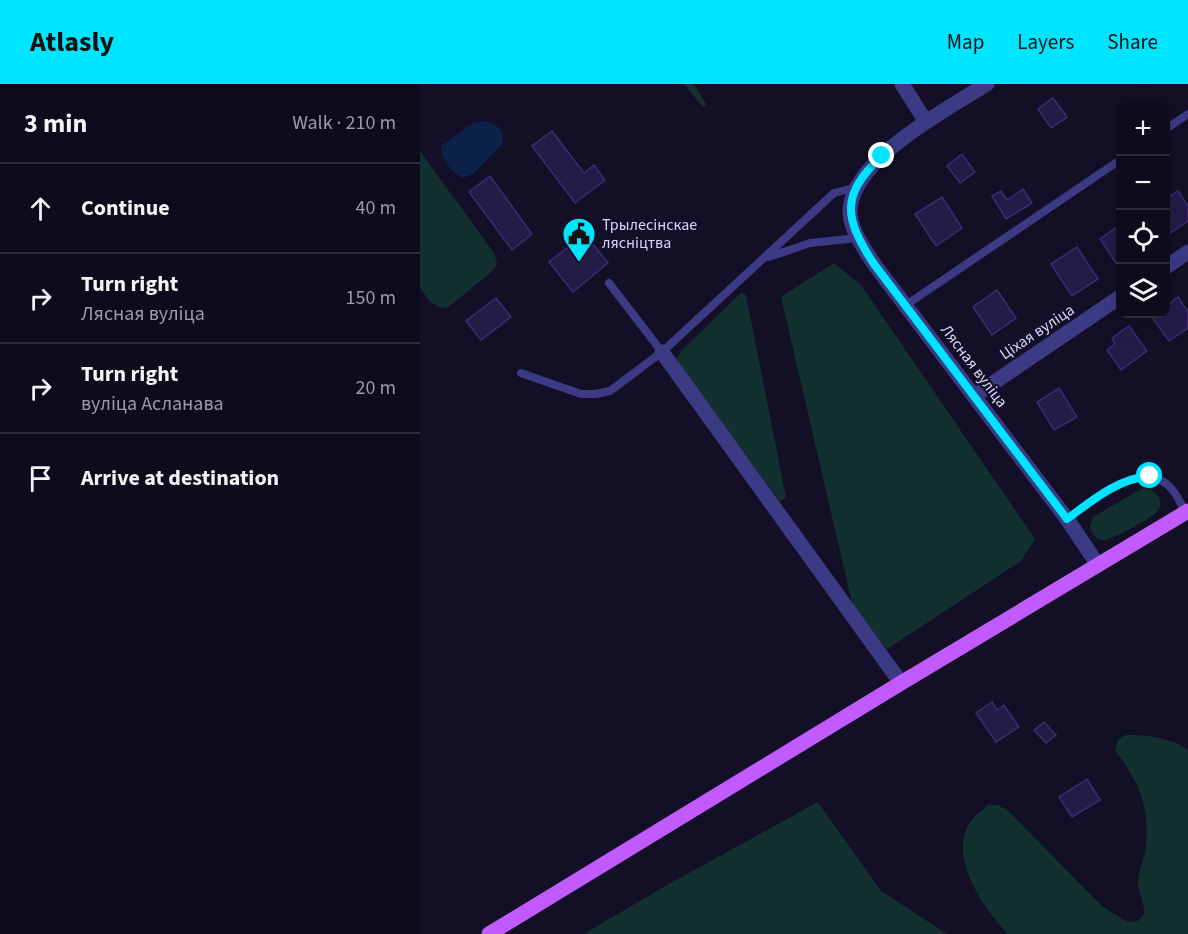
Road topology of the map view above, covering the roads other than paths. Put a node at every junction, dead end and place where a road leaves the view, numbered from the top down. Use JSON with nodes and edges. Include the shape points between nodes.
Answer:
{"nodes":[{"id":1,"x":902,"y":84,"type":"edge"},
{"id":2,"x":987,"y":84,"type":"edge"},
{"id":3,"x":1188,"y":114,"type":"edge"},
{"id":4,"x":926,"y":122,"type":"junction"},
{"id":5,"x":1170,"y":126,"type":"edge"},
{"id":6,"x":1116,"y":163,"type":"edge"},
{"id":7,"x":858,"y":183,"type":"junction"},
{"id":8,"x":858,"y":238,"type":"junction"},
{"id":9,"x":1188,"y":252,"type":"edge"},
{"id":10,"x":762,"y":260,"type":"junction"},
{"id":11,"x":1170,"y":264,"type":"edge"},
{"id":12,"x":609,"y":283,"type":"dead end"},
{"id":13,"x":1116,"y":300,"type":"edge"},
{"id":14,"x":906,"y":305,"type":"junction"},
{"id":15,"x":662,"y":352,"type":"junction"},
{"id":16,"x":521,"y":373,"type":"dead end"},
{"id":17,"x":974,"y":396,"type":"junction"},
{"id":18,"x":1187,"y":512,"type":"edge"},
{"id":19,"x":1067,"y":519,"type":"junction"},
{"id":20,"x":1098,"y":565,"type":"junction"},
{"id":21,"x":901,"y":683,"type":"junction"},
{"id":22,"x":489,"y":934,"type":"edge"}],
"edges":[{"from":1,"to":4,"type":"street"},
{"from":2,"to":4,"type":"street"},
{"from":3,"to":5,"type":"lane"},
{"from":4,"to":7,"type":"street","via":[[882,156]]},
{"from":6,"to":14,"type":"lane"},
{"from":7,"to":8,"type":"street","name":"Лясная вуліца","via":[[850,211]]},
{"from":7,"to":10,"type":"lane","via":[[834,193]]},
{"from":8,"to":10,"type":"lane","via":[[810,243]]},
{"from":8,"to":14,"type":"street","name":"Лясная вуліца"},
{"from":9,"to":11,"type":"street"},
{"from":10,"to":15,"type":"lane"},
{"from":12,"to":15,"type":"lane"},
{"from":13,"to":17,"type":"street","name":"Ціхая вуліца"},
{"from":14,"to":17,"type":"street","name":"Лясная вуліца"},
{"from":15,"to":16,"type":"lane","via":[[610,391],[596,394],[581,394]]},
{"from":15,"to":21,"type":"street"},
{"from":17,"to":19,"type":"street","name":"Лясная вуліца"},
{"from":18,"to":19,"type":"lane","via":[[1167,484],[1150,476],[1116,484]]},
{"from":18,"to":20,"type":"main road"},
{"from":19,"to":20,"type":"street","name":"Лясная вуліца"},
{"from":20,"to":21,"type":"main road"},
{"from":21,"to":22,"type":"main road"}]}
